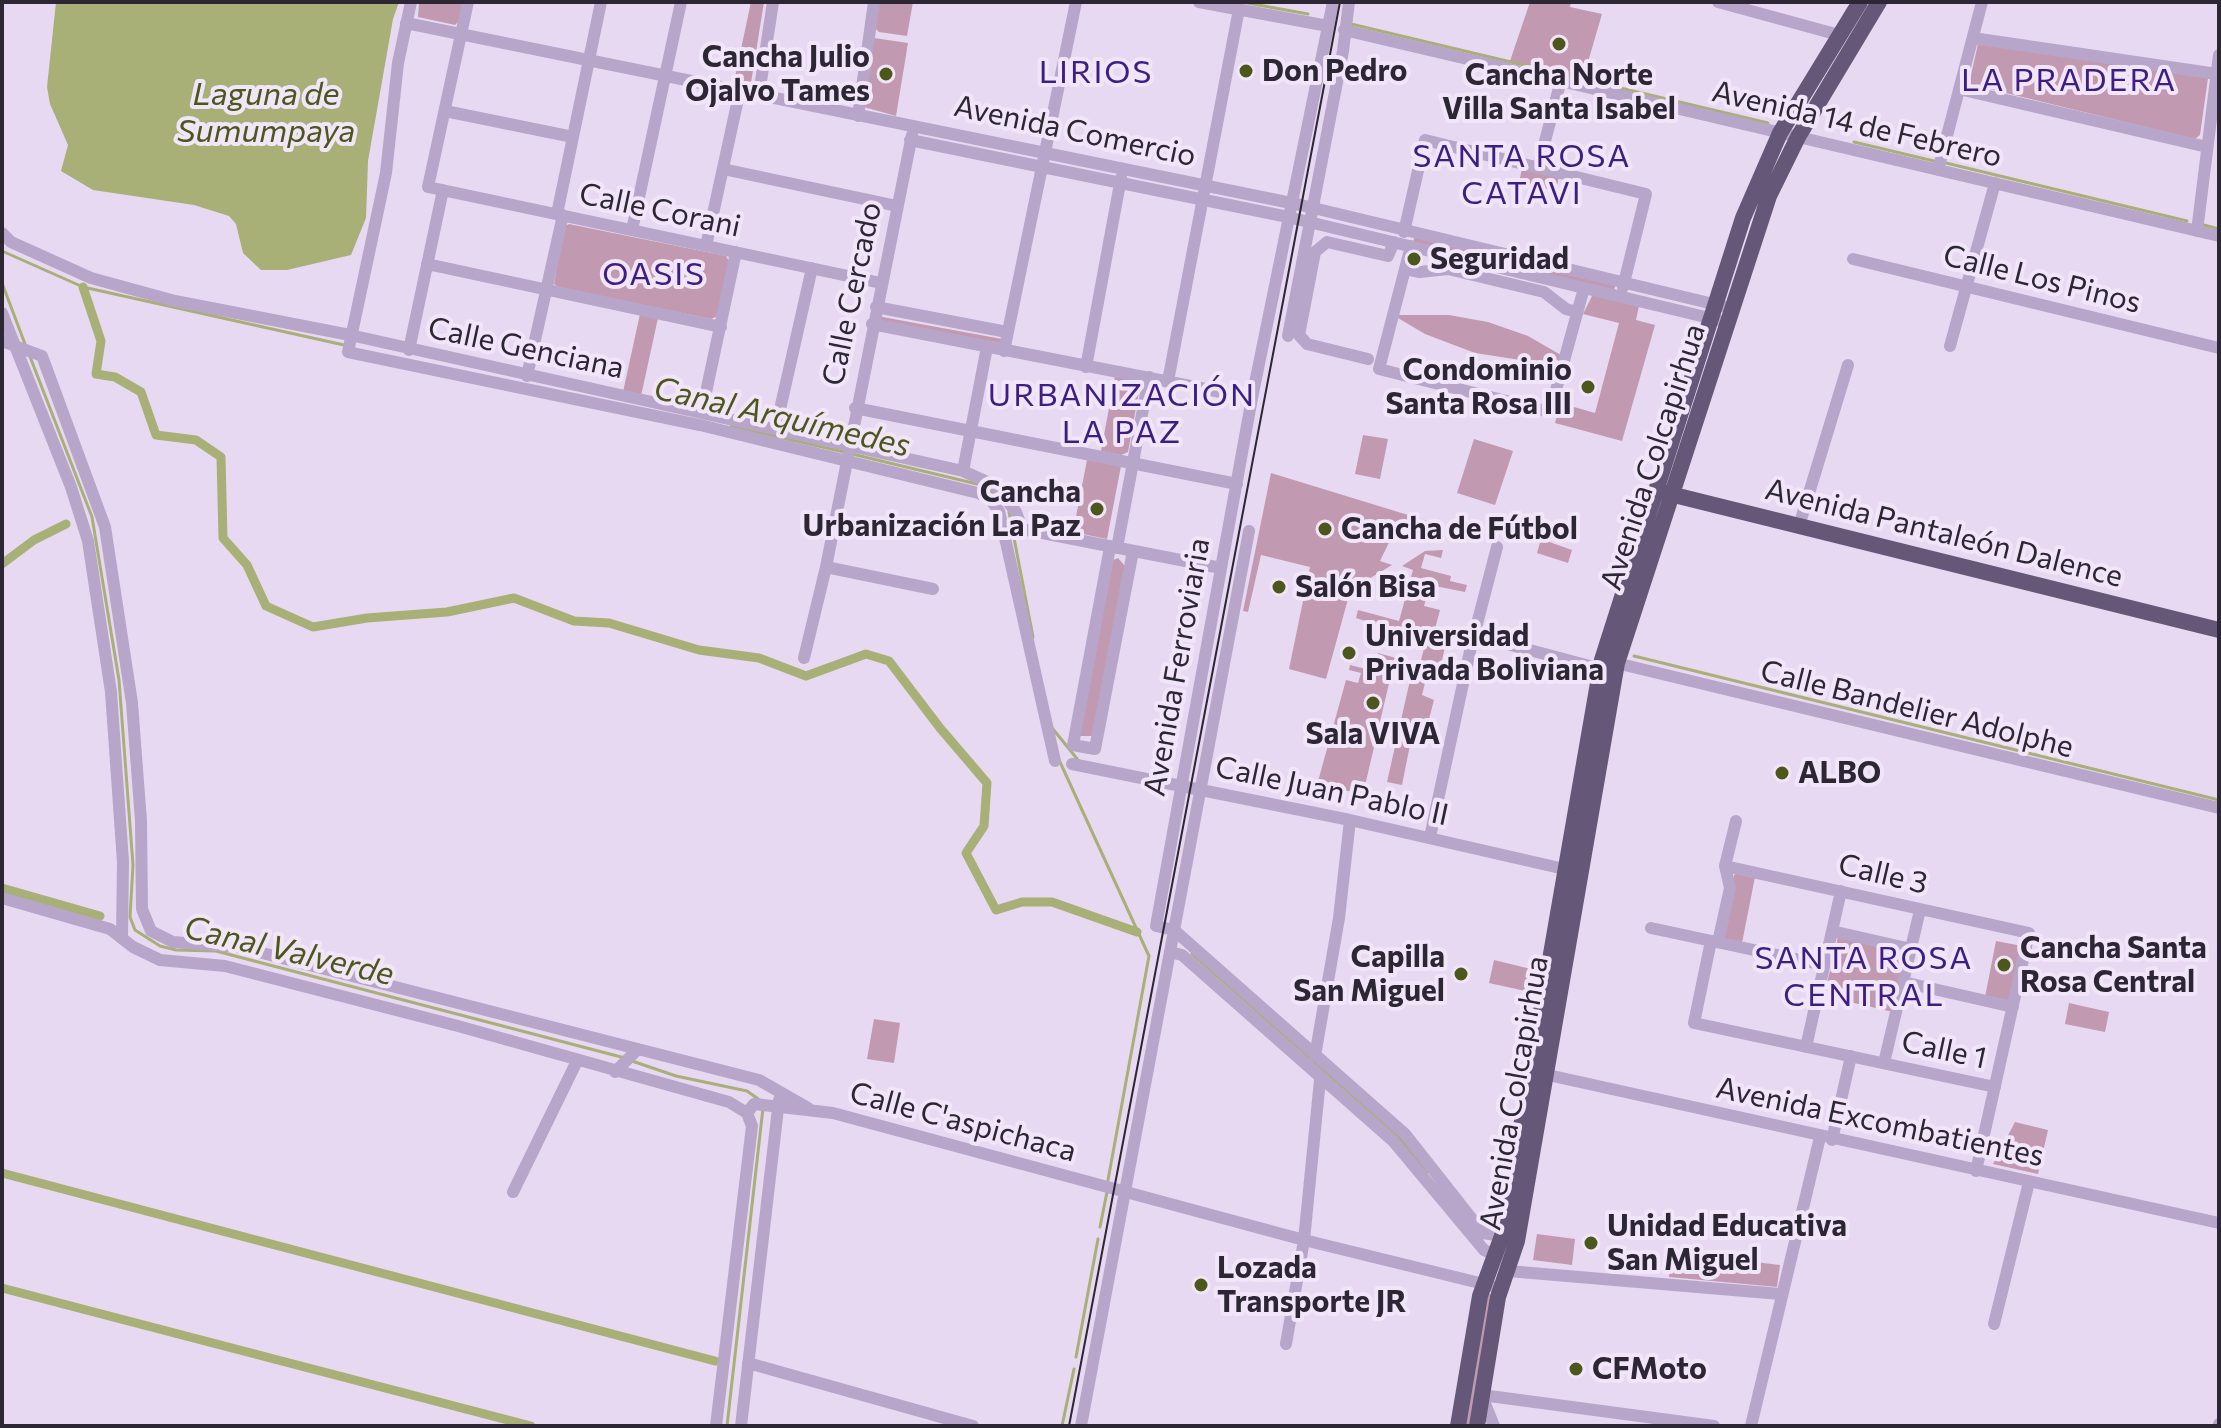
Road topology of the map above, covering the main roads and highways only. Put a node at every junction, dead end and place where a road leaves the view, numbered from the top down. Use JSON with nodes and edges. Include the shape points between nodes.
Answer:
{"nodes":[{"id":1,"x":1860,"y":2,"type":"edge"},
{"id":2,"x":1879,"y":2,"type":"edge"},
{"id":3,"x":1720,"y":313,"type":"junction"},
{"id":4,"x":1663,"y":492,"type":"junction"},
{"id":5,"x":2219,"y":630,"type":"edge"},
{"id":6,"x":1537,"y":1073,"type":"junction"},
{"id":7,"x":1492,"y":1286,"type":"junction"},
{"id":8,"x":1458,"y":1426,"type":"edge"},
{"id":9,"x":1477,"y":1426,"type":"edge"}],
"edges":[{"from":1,"to":3,"type":"main road","name":"Avenida Colcapirhua","via":[[1780,133],[1743,218]]},
{"from":2,"to":3,"type":"main road","name":"Avenida Colcapirhua","via":[[1798,137]]},
{"from":3,"to":4,"type":"main road","name":"Avenida Colcapirhua"},
{"from":4,"to":5,"type":"main road","name":"Avenida Pantaleón Dalence"},
{"from":4,"to":6,"type":"main road","name":"Avenida Colcapirhua","via":[[1607,664]]},
{"from":6,"to":7,"type":"main road","name":"Avenida Colcapirhua"},
{"from":6,"to":7,"type":"main road","name":"Avenida Colcapirhua","via":[[1517,1241],[1508,1271]]},
{"from":7,"to":8,"type":"main road"},
{"from":7,"to":9,"type":"main road"}]}
